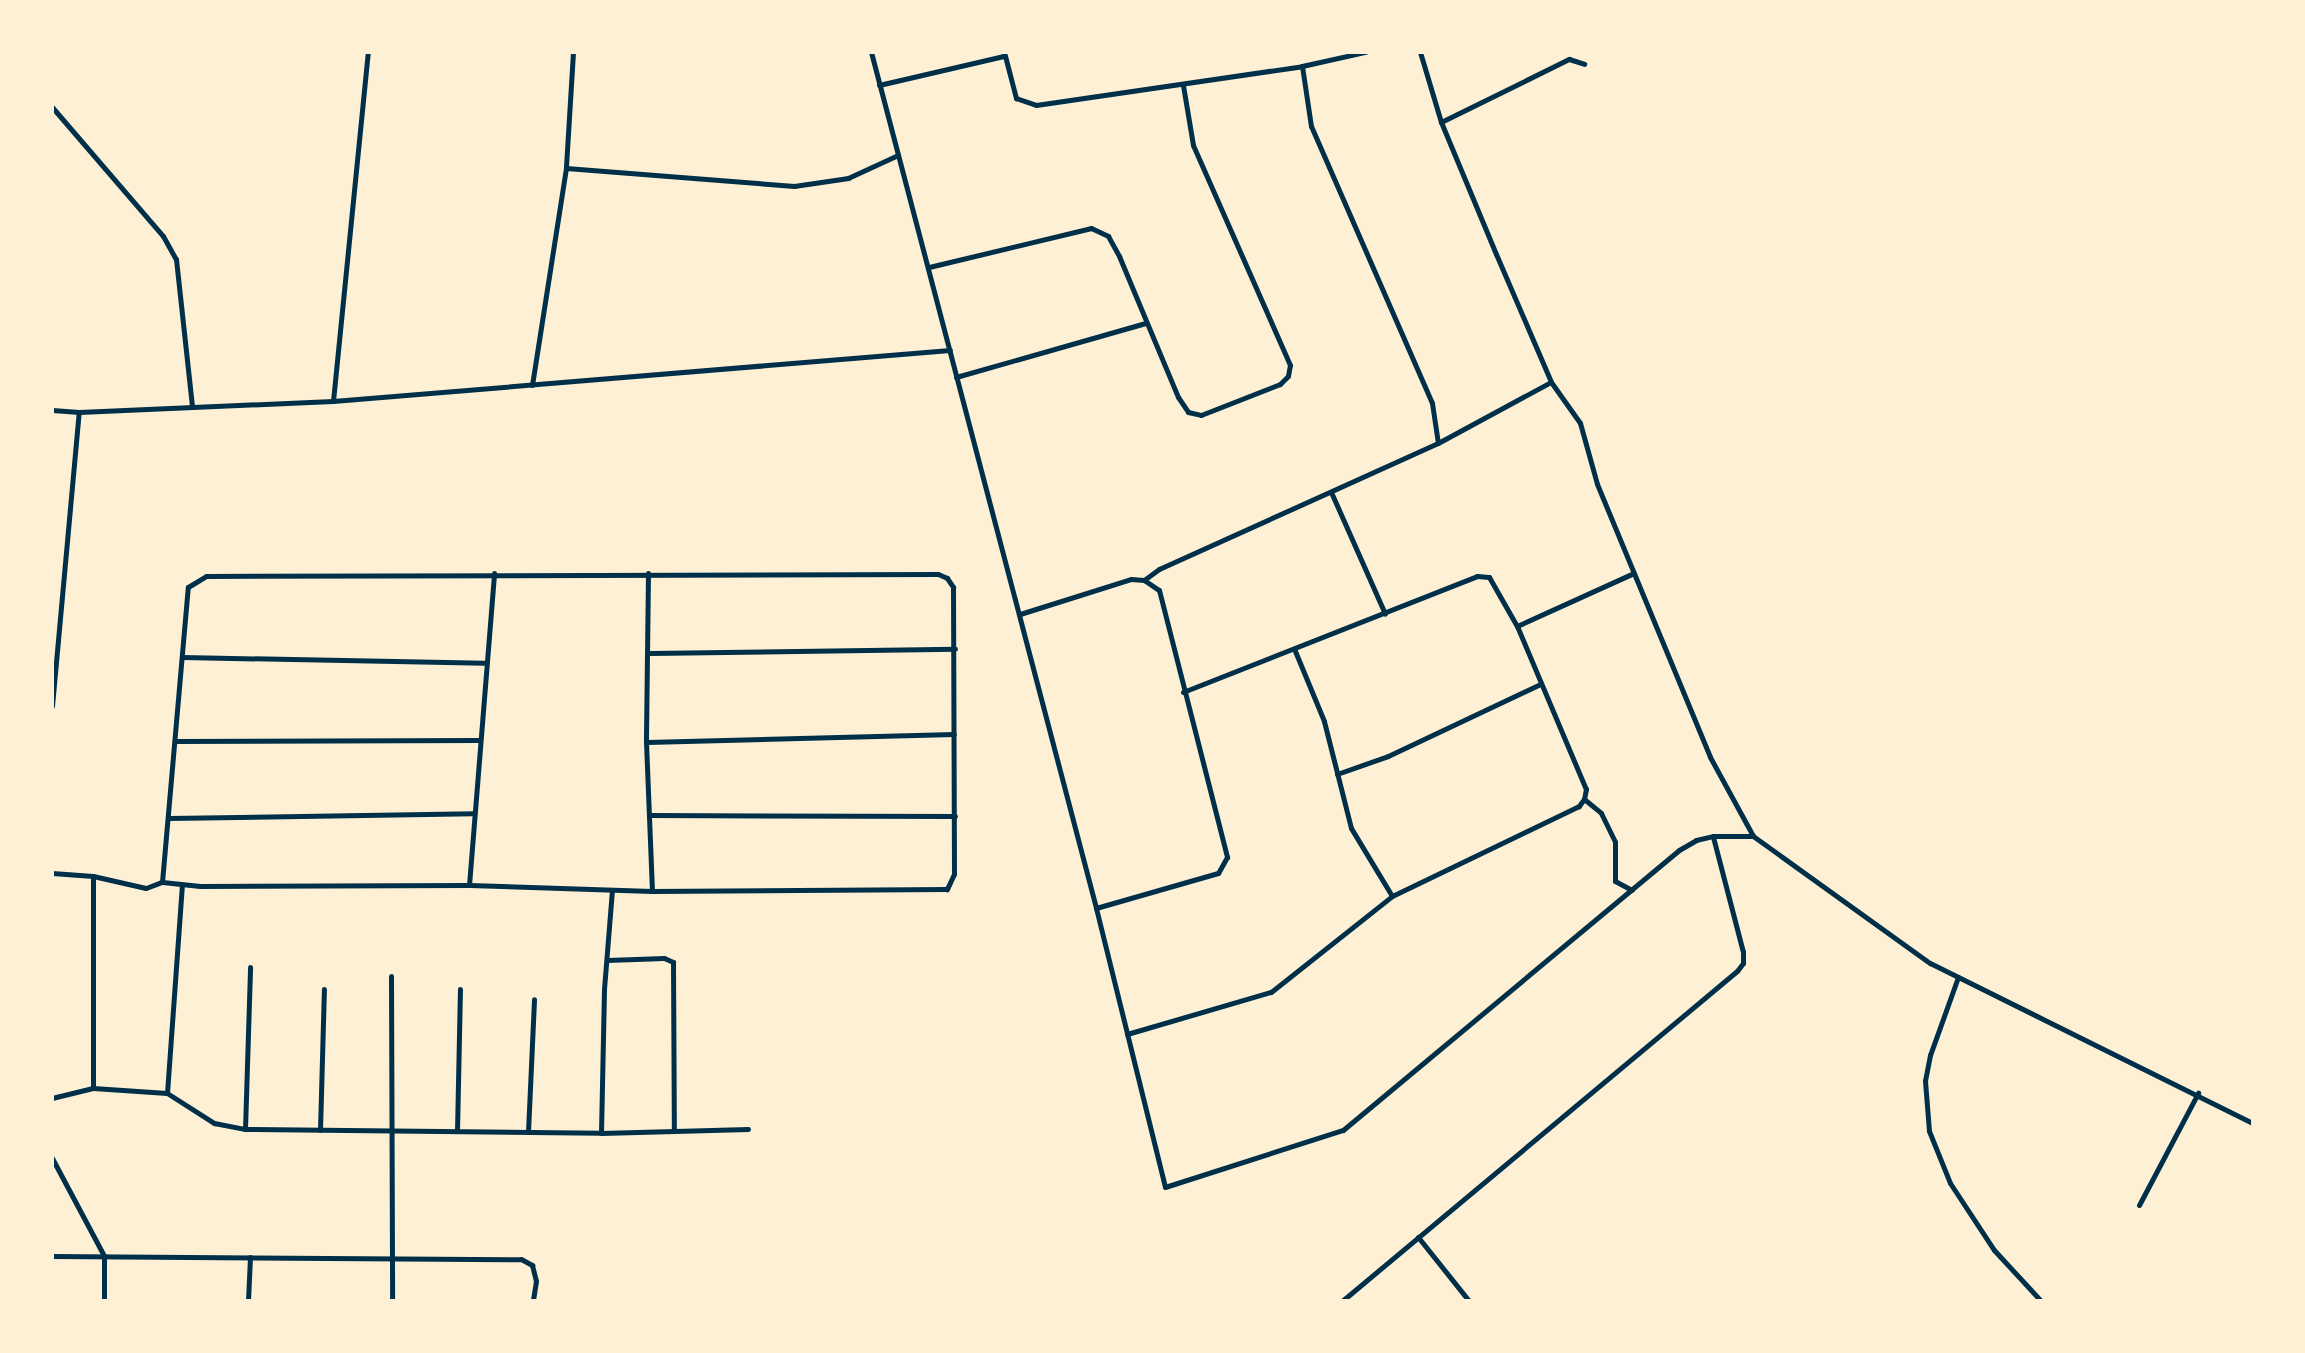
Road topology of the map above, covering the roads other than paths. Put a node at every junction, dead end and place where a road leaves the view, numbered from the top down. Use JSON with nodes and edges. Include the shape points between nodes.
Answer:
{"nodes":[{"id":1,"x":368,"y":52,"type":"edge"},
{"id":2,"x":573,"y":52,"type":"edge"},
{"id":3,"x":871,"y":52,"type":"edge"},
{"id":4,"x":1365,"y":52,"type":"edge"},
{"id":5,"x":1420,"y":52,"type":"edge"},
{"id":6,"x":1004,"y":54,"type":"edge"},
{"id":7,"x":1584,"y":64,"type":"dead end"},
{"id":8,"x":1302,"y":66,"type":"junction"},
{"id":9,"x":879,"y":85,"type":"junction"},
{"id":10,"x":1183,"y":85,"type":"junction"},
{"id":11,"x":52,"y":107,"type":"edge"},
{"id":12,"x":1441,"y":122,"type":"junction"},
{"id":13,"x":898,"y":155,"type":"junction"},
{"id":14,"x":566,"y":168,"type":"junction"},
{"id":15,"x":929,"y":267,"type":"junction"},
{"id":16,"x":1146,"y":323,"type":"junction"},
{"id":17,"x":950,"y":350,"type":"junction"},
{"id":18,"x":956,"y":377,"type":"junction"},
{"id":19,"x":1551,"y":382,"type":"junction"},
{"id":20,"x":532,"y":385,"type":"junction"},
{"id":21,"x":333,"y":401,"type":"junction"},
{"id":22,"x":192,"y":406,"type":"junction"},
{"id":23,"x":52,"y":410,"type":"edge"},
{"id":24,"x":79,"y":412,"type":"junction"},
{"id":25,"x":1438,"y":443,"type":"junction"},
{"id":26,"x":1331,"y":492,"type":"junction"},
{"id":27,"x":494,"y":573,"type":"junction"},
{"id":28,"x":648,"y":573,"type":"junction"},
{"id":29,"x":1634,"y":573,"type":"junction"},
{"id":30,"x":1144,"y":580,"type":"junction"},
{"id":31,"x":1020,"y":614,"type":"junction"},
{"id":32,"x":1385,"y":614,"type":"junction"},
{"id":33,"x":1517,"y":626,"type":"junction"},
{"id":34,"x":955,"y":649,"type":"junction"},
{"id":35,"x":1295,"y":651,"type":"junction"},
{"id":36,"x":650,"y":653,"type":"junction"},
{"id":37,"x":182,"y":657,"type":"junction"},
{"id":38,"x":484,"y":663,"type":"junction"},
{"id":39,"x":1540,"y":684,"type":"junction"},
{"id":40,"x":1183,"y":692,"type":"junction"},
{"id":41,"x":52,"y":706,"type":"edge"},
{"id":42,"x":954,"y":734,"type":"junction"},
{"id":43,"x":479,"y":740,"type":"junction"},
{"id":44,"x":175,"y":741,"type":"junction"},
{"id":45,"x":646,"y":742,"type":"junction"},
{"id":46,"x":1337,"y":774,"type":"junction"},
{"id":47,"x":1584,"y":799,"type":"junction"},
{"id":48,"x":474,"y":813,"type":"junction"},
{"id":49,"x":649,"y":815,"type":"junction"},
{"id":50,"x":955,"y":816,"type":"junction"},
{"id":51,"x":169,"y":818,"type":"junction"},
{"id":52,"x":1713,"y":836,"type":"junction"},
{"id":53,"x":1753,"y":836,"type":"junction"},
{"id":54,"x":52,"y":873,"type":"edge"},
{"id":55,"x":93,"y":876,"type":"junction"},
{"id":56,"x":162,"y":882,"type":"junction"},
{"id":57,"x":182,"y":885,"type":"junction"},
{"id":58,"x":469,"y":885,"type":"junction"},
{"id":59,"x":612,"y":890,"type":"junction"},
{"id":60,"x":1632,"y":890,"type":"junction"},
{"id":61,"x":652,"y":891,"type":"junction"},
{"id":62,"x":1392,"y":896,"type":"junction"},
{"id":63,"x":1096,"y":908,"type":"junction"},
{"id":64,"x":607,"y":960,"type":"junction"},
{"id":65,"x":250,"y":967,"type":"dead end"},
{"id":66,"x":391,"y":976,"type":"dead end"},
{"id":67,"x":1958,"y":977,"type":"junction"},
{"id":68,"x":324,"y":989,"type":"dead end"},
{"id":69,"x":460,"y":989,"type":"dead end"},
{"id":70,"x":534,"y":999,"type":"dead end"},
{"id":71,"x":1127,"y":1034,"type":"junction"},
{"id":72,"x":93,"y":1088,"type":"junction"},
{"id":73,"x":167,"y":1093,"type":"junction"},
{"id":74,"x":2198,"y":1093,"type":"junction"},
{"id":75,"x":52,"y":1098,"type":"edge"},
{"id":76,"x":2253,"y":1123,"type":"edge"},
{"id":77,"x":245,"y":1129,"type":"junction"},
{"id":78,"x":748,"y":1129,"type":"dead end"},
{"id":79,"x":320,"y":1130,"type":"junction"},
{"id":80,"x":392,"y":1130,"type":"junction"},
{"id":81,"x":457,"y":1131,"type":"junction"},
{"id":82,"x":674,"y":1131,"type":"junction"},
{"id":83,"x":528,"y":1132,"type":"junction"},
{"id":84,"x":601,"y":1133,"type":"junction"},
{"id":85,"x":52,"y":1158,"type":"edge"},
{"id":86,"x":2139,"y":1205,"type":"dead end"},
{"id":87,"x":1418,"y":1237,"type":"junction"},
{"id":88,"x":52,"y":1256,"type":"edge"},
{"id":89,"x":104,"y":1256,"type":"junction"},
{"id":90,"x":250,"y":1257,"type":"junction"},
{"id":91,"x":392,"y":1258,"type":"junction"},
{"id":92,"x":104,"y":1301,"type":"edge"},
{"id":93,"x":248,"y":1301,"type":"edge"},
{"id":94,"x":392,"y":1301,"type":"edge"},
{"id":95,"x":533,"y":1301,"type":"edge"},
{"id":96,"x":1342,"y":1301,"type":"edge"},
{"id":97,"x":1469,"y":1301,"type":"edge"},
{"id":98,"x":2041,"y":1301,"type":"edge"}],
"edges":[{"from":1,"to":21,"type":"street"},
{"from":2,"to":14,"type":"street"},
{"from":3,"to":9,"type":"street"},
{"from":4,"to":8,"type":"street"},
{"from":5,"to":12,"type":"street"},
{"from":6,"to":9,"type":"street"},
{"from":6,"to":10,"type":"street","via":[[1016,98],[1026,104]]},
{"from":7,"to":12,"type":"street","via":[[1569,59]]},
{"from":8,"to":10,"type":"street"},
{"from":8,"to":25,"type":"street","via":[[1311,126],[1432,403]]},
{"from":9,"to":13,"type":"street"},
{"from":10,"to":16,"type":"street","via":[[1193,145],[1290,365],[1288,376],[1280,384],[1201,415],[1188,412]]},
{"from":11,"to":22,"type":"street","via":[[163,236],[176,259]]},
{"from":12,"to":19,"type":"street"},
{"from":13,"to":14,"type":"street","via":[[848,178],[794,186]]},
{"from":13,"to":15,"type":"street"},
{"from":14,"to":20,"type":"street"},
{"from":15,"to":16,"type":"street","via":[[1091,228],[1108,236]]},
{"from":15,"to":17,"type":"street"},
{"from":16,"to":18,"type":"street"},
{"from":17,"to":18,"type":"street"},
{"from":17,"to":20,"type":"street"},
{"from":18,"to":31,"type":"street"},
{"from":19,"to":25,"type":"street"},
{"from":19,"to":29,"type":"street","via":[[1580,423],[1597,484]]},
{"from":20,"to":21,"type":"street"},
{"from":21,"to":22,"type":"street"},
{"from":22,"to":24,"type":"street"},
{"from":23,"to":24,"type":"street"},
{"from":24,"to":41,"type":"street"},
{"from":25,"to":26,"type":"street"},
{"from":26,"to":30,"type":"street"},
{"from":26,"to":32,"type":"street"},
{"from":27,"to":28,"type":"street"},
{"from":27,"to":37,"type":"street","via":[[206,576],[188,587]]},
{"from":27,"to":38,"type":"street"},
{"from":28,"to":34,"type":"street","via":[[938,574],[953,587]]},
{"from":28,"to":36,"type":"street"},
{"from":29,"to":33,"type":"street"},
{"from":29,"to":53,"type":"street","via":[[1710,757]]},
{"from":30,"to":31,"type":"street","via":[[1131,579]]},
{"from":30,"to":40,"type":"street","via":[[1159,590]]},
{"from":31,"to":63,"type":"street"},
{"from":32,"to":33,"type":"street","via":[[1477,576],[1489,577]]},
{"from":32,"to":35,"type":"street"},
{"from":33,"to":39,"type":"street"},
{"from":34,"to":36,"type":"street"},
{"from":34,"to":42,"type":"street"},
{"from":35,"to":40,"type":"street"},
{"from":35,"to":46,"type":"street","via":[[1324,721]]},
{"from":36,"to":45,"type":"street"},
{"from":37,"to":38,"type":"street"},
{"from":37,"to":44,"type":"street"},
{"from":38,"to":43,"type":"street"},
{"from":39,"to":46,"type":"street","via":[[1388,756]]},
{"from":39,"to":47,"type":"street","via":[[1586,789]]},
{"from":40,"to":63,"type":"street","via":[[1227,857],[1224,865],[1218,873]]},
{"from":42,"to":45,"type":"street"},
{"from":42,"to":50,"type":"street"},
{"from":43,"to":44,"type":"street"},
{"from":43,"to":48,"type":"street"},
{"from":44,"to":51,"type":"street"},
{"from":45,"to":49,"type":"street"},
{"from":46,"to":62,"type":"street","via":[[1351,828]]},
{"from":47,"to":60,"type":"street","via":[[1601,813],[1615,842],[1615,881]]},
{"from":47,"to":62,"type":"street"},
{"from":48,"to":51,"type":"street"},
{"from":48,"to":58,"type":"street"},
{"from":49,"to":50,"type":"street"},
{"from":49,"to":61,"type":"street"},
{"from":50,"to":61,"type":"street","via":[[954,874],[947,889]]},
{"from":51,"to":56,"type":"street"},
{"from":52,"to":53,"type":"street"},
{"from":52,"to":60,"type":"street","via":[[1679,850]]},
{"from":52,"to":87,"type":"street","via":[[1743,963]]},
{"from":53,"to":67,"type":"street","via":[[1930,963]]},
{"from":54,"to":55,"type":"street"},
{"from":55,"to":56,"type":"street","via":[[146,888]]},
{"from":55,"to":72,"type":"street"},
{"from":56,"to":57,"type":"street"},
{"from":57,"to":58,"type":"street"},
{"from":57,"to":73,"type":"street"},
{"from":58,"to":59,"type":"street"},
{"from":59,"to":61,"type":"street"},
{"from":59,"to":64,"type":"street"},
{"from":60,"to":71,"type":"street","via":[[1343,1130],[1165,1187]]},
{"from":62,"to":71,"type":"street","via":[[1271,992]]},
{"from":63,"to":71,"type":"street"},
{"from":64,"to":82,"type":"street","via":[[673,962]]},
{"from":64,"to":84,"type":"street"},
{"from":65,"to":77,"type":"street"},
{"from":66,"to":80,"type":"street"},
{"from":67,"to":74,"type":"street"},
{"from":67,"to":98,"type":"street","via":[[1925,1081],[1929,1131],[1950,1183],[1994,1250]]},
{"from":68,"to":79,"type":"street"},
{"from":69,"to":81,"type":"street"},
{"from":70,"to":83,"type":"street"},
{"from":72,"to":73,"type":"street"},
{"from":72,"to":75,"type":"street"},
{"from":73,"to":77,"type":"street","via":[[214,1123]]},
{"from":74,"to":76,"type":"street"},
{"from":74,"to":86,"type":"street"},
{"from":77,"to":79,"type":"street"},
{"from":78,"to":82,"type":"street"},
{"from":79,"to":80,"type":"street"},
{"from":80,"to":81,"type":"street"},
{"from":80,"to":91,"type":"street"},
{"from":81,"to":83,"type":"street"},
{"from":82,"to":84,"type":"street"},
{"from":83,"to":84,"type":"street"},
{"from":85,"to":89,"type":"street"},
{"from":87,"to":96,"type":"street"},
{"from":87,"to":97,"type":"street"},
{"from":88,"to":89,"type":"street"},
{"from":89,"to":90,"type":"street"},
{"from":89,"to":92,"type":"street"},
{"from":90,"to":91,"type":"street"},
{"from":90,"to":93,"type":"street"},
{"from":91,"to":94,"type":"street"},
{"from":91,"to":95,"type":"street","via":[[521,1259],[532,1265]]}]}
